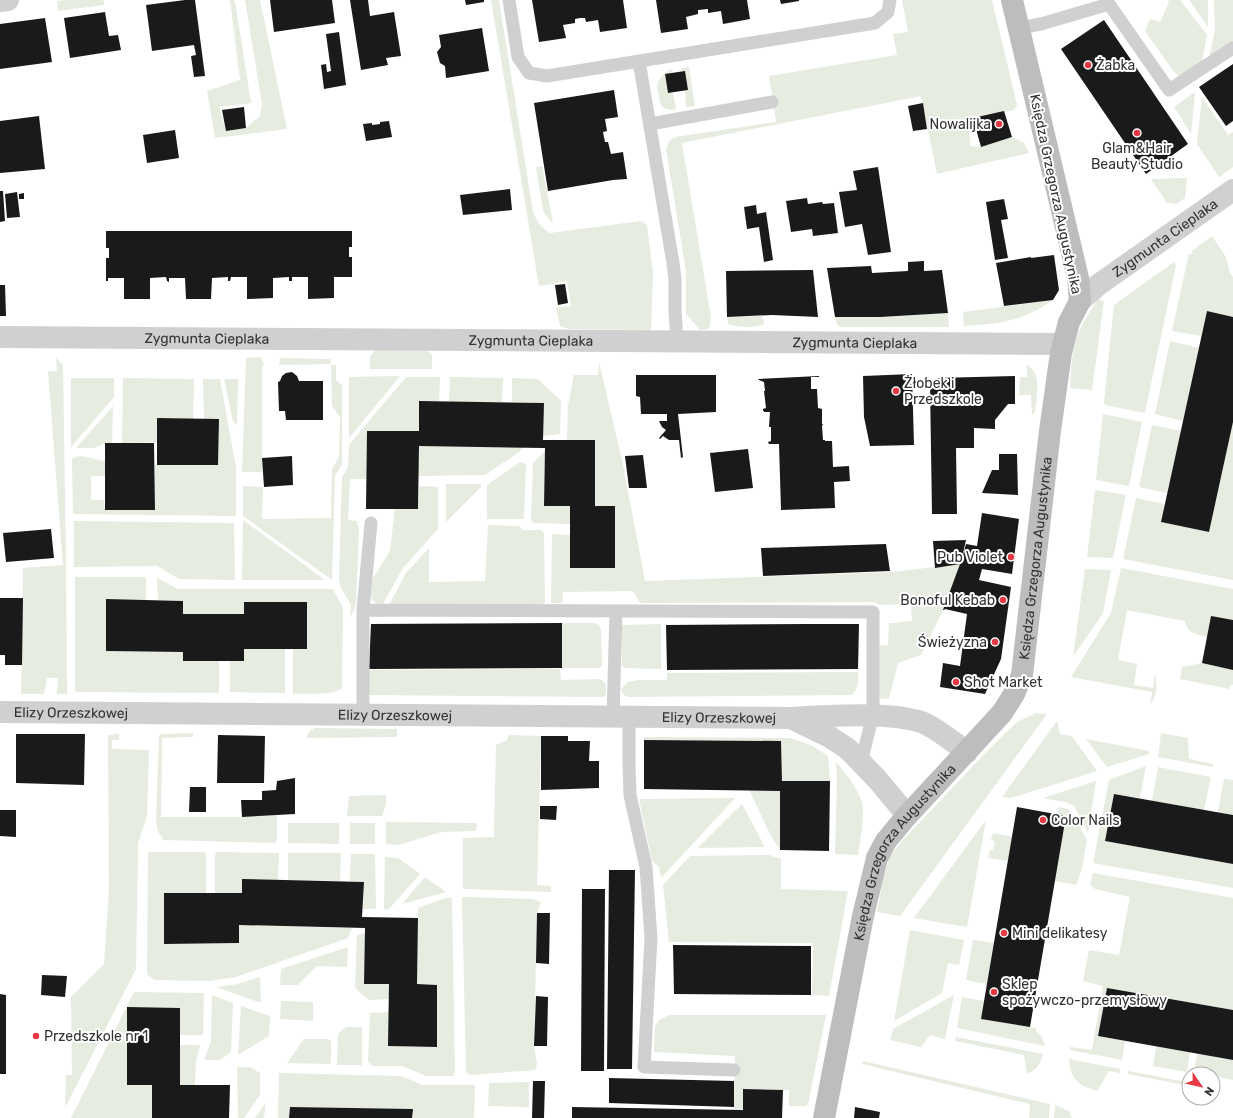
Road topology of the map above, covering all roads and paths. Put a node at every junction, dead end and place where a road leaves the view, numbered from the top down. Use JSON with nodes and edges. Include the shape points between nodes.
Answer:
{"nodes":[{"id":1,"x":8,"y":0,"type":"edge"},
{"id":2,"x":509,"y":0,"type":"edge"},
{"id":3,"x":890,"y":0,"type":"edge"},
{"id":4,"x":1012,"y":0,"type":"edge"},
{"id":5,"x":0,"y":1,"type":"edge"},
{"id":6,"x":1019,"y":28,"type":"junction"},
{"id":7,"x":1233,"y":48,"type":"edge"},
{"id":8,"x":639,"y":61,"type":"junction"},
{"id":9,"x":772,"y":102,"type":"dead end"},
{"id":10,"x":650,"y":124,"type":"junction"},
{"id":11,"x":1233,"y":190,"type":"edge"},
{"id":12,"x":1080,"y":301,"type":"junction"},
{"id":13,"x":0,"y":338,"type":"edge"},
{"id":14,"x":677,"y":342,"type":"junction"},
{"id":15,"x":1063,"y":344,"type":"junction"},
{"id":16,"x":371,"y":523,"type":"dead end"},
{"id":17,"x":363,"y":610,"type":"junction"},
{"id":18,"x":616,"y":611,"type":"junction"},
{"id":19,"x":0,"y":712,"type":"edge"},
{"id":20,"x":363,"y":715,"type":"junction"},
{"id":21,"x":873,"y":715,"type":"junction"},
{"id":22,"x":621,"y":717,"type":"junction"},
{"id":23,"x":790,"y":718,"type":"junction"},
{"id":24,"x":967,"y":752,"type":"junction"},
{"id":25,"x":861,"y":762,"type":"junction"},
{"id":26,"x":907,"y":816,"type":"junction"},
{"id":27,"x":734,"y":1070,"type":"dead end"},
{"id":28,"x":824,"y":1118,"type":"edge"}],
"edges":[{"from":1,"to":5,"type":"street"},
{"from":2,"to":8,"type":"lane","via":[[518,57],[529,73],[547,76]]},
{"from":3,"to":8,"type":"lane","via":[[888,12],[876,23]]},
{"from":4,"to":6,"type":"street","name":"Księdza Grzegorza Augustynika"},
{"from":6,"to":7,"type":"lane","via":[[1109,4],[1170,90]]},
{"from":6,"to":12,"type":"street","name":"Księdza Grzegorza Augustynika","via":[[1078,278]]},
{"from":8,"to":10,"type":"lane"},
{"from":9,"to":10,"type":"lane"},
{"from":10,"to":14,"type":"lane","via":[[675,279]]},
{"from":11,"to":12,"type":"street","name":"Zygmunta Cieplaka","via":[[1098,285]]},
{"from":12,"to":15,"type":"street","name":"Księdza Grzegorza Augustynika"},
{"from":13,"to":14,"type":"street","name":"Zygmunta Cieplaka"},
{"from":14,"to":15,"type":"street","name":"Zygmunta Cieplaka"},
{"from":15,"to":24,"type":"street","name":"Księdza Grzegorza Augustynika","via":[[1050,431],[1022,675],[1002,713]]},
{"from":16,"to":17,"type":"lane"},
{"from":17,"to":18,"type":"lane"},
{"from":17,"to":20,"type":"lane"},
{"from":18,"to":21,"type":"lane","via":[[873,612]]},
{"from":18,"to":22,"type":"lane"},
{"from":19,"to":20,"type":"street","name":"Elizy Orzeszkowej"},
{"from":20,"to":22,"type":"street","name":"Elizy Orzeszkowej"},
{"from":21,"to":23,"type":"street","name":"Elizy Orzeszkowej"},
{"from":21,"to":24,"type":"street","name":"Elizy Orzeszkowej","via":[[924,723]]},
{"from":21,"to":25,"type":"lane"},
{"from":22,"to":23,"type":"street","name":"Elizy Orzeszkowej"},
{"from":22,"to":27,"type":"lane","via":[[629,765],[630,795],[646,867],[651,938],[644,1067]]},
{"from":23,"to":25,"type":"street","name":"Elizy Orzeszkowej","via":[[830,737]]},
{"from":24,"to":26,"type":"street","name":"Księdza Grzegorza Augustynika"},
{"from":25,"to":26,"type":"street","name":"Elizy Orzeszkowej"},
{"from":26,"to":28,"type":"street","name":"Księdza Grzegorza Augustynika","via":[[886,841],[877,858],[863,916]]}]}
